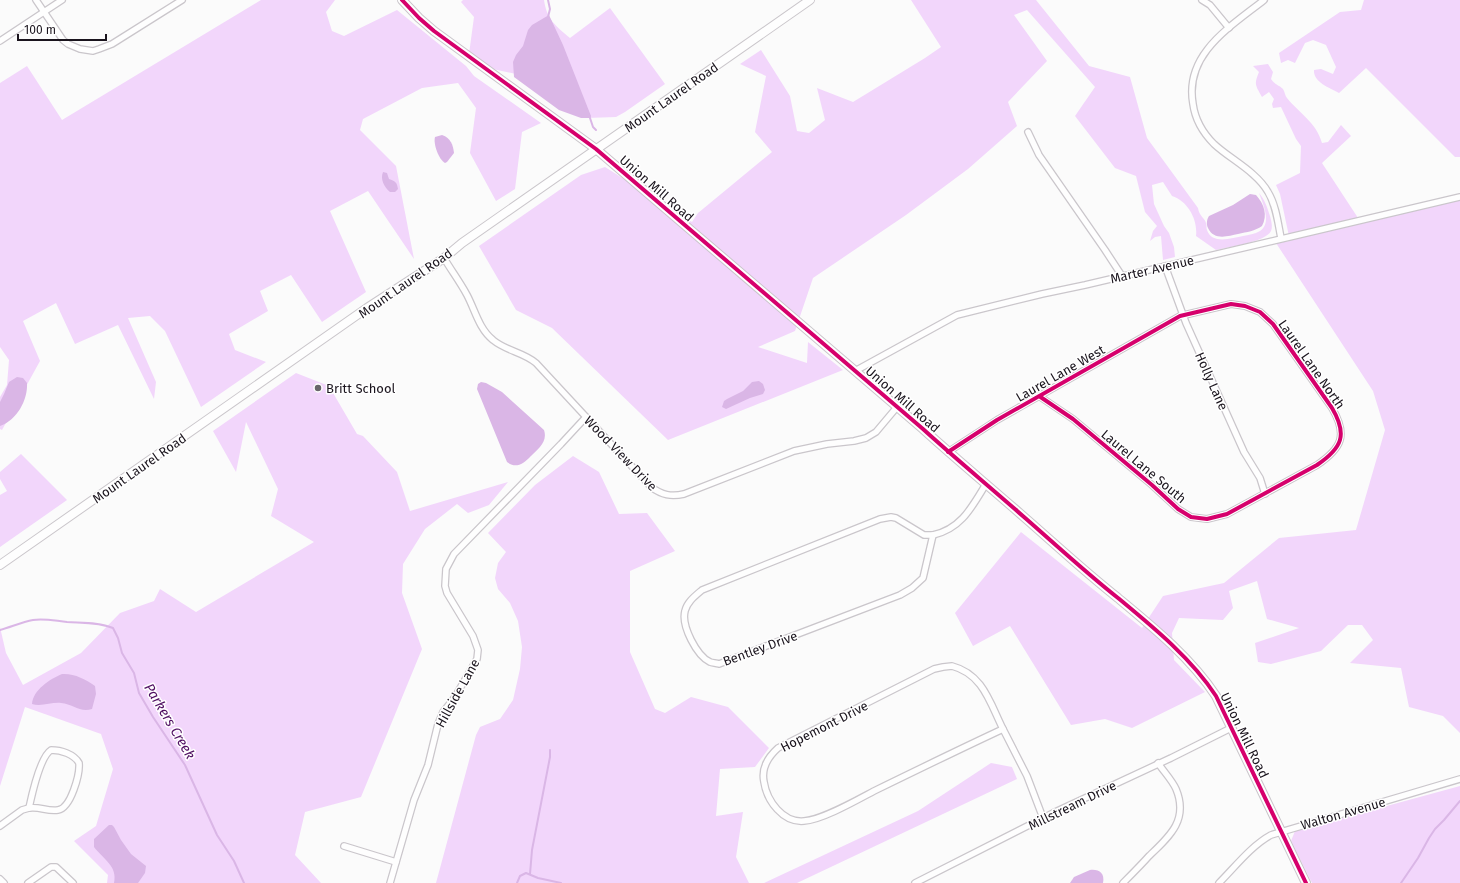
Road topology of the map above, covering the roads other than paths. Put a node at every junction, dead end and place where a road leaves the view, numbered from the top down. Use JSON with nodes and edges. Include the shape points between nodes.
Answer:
{"nodes":[{"id":1,"x":36,"y":0,"type":"edge"},
{"id":2,"x":62,"y":0,"type":"edge"},
{"id":3,"x":182,"y":0,"type":"edge"},
{"id":4,"x":402,"y":0,"type":"edge"},
{"id":5,"x":810,"y":0,"type":"edge"},
{"id":6,"x":1202,"y":0,"type":"edge"},
{"id":7,"x":1264,"y":0,"type":"edge"},
{"id":8,"x":44,"y":12,"type":"junction"},
{"id":9,"x":1229,"y":28,"type":"junction"},
{"id":10,"x":0,"y":41,"type":"edge"},
{"id":11,"x":1028,"y":132,"type":"dead end"},
{"id":12,"x":596,"y":150,"type":"junction"},
{"id":13,"x":1460,"y":197,"type":"edge"},
{"id":14,"x":1281,"y":238,"type":"junction"},
{"id":15,"x":444,"y":258,"type":"junction"},
{"id":16,"x":1165,"y":266,"type":"junction"},
{"id":17,"x":1122,"y":276,"type":"junction"},
{"id":18,"x":1183,"y":315,"type":"junction"},
{"id":19,"x":855,"y":371,"type":"junction"},
{"id":20,"x":1039,"y":396,"type":"junction"},
{"id":21,"x":897,"y":407,"type":"junction"},
{"id":22,"x":586,"y":417,"type":"junction"},
{"id":23,"x":948,"y":452,"type":"junction"},
{"id":24,"x":986,"y":484,"type":"junction"},
{"id":25,"x":1265,"y":494,"type":"junction"},
{"id":26,"x":933,"y":535,"type":"junction"},
{"id":27,"x":0,"y":565,"type":"edge"},
{"id":28,"x":1231,"y":728,"type":"junction"},
{"id":29,"x":1003,"y":729,"type":"junction"},
{"id":30,"x":1158,"y":764,"type":"junction"},
{"id":31,"x":1460,"y":779,"type":"edge"},
{"id":32,"x":29,"y":808,"type":"junction"},
{"id":33,"x":1044,"y":818,"type":"junction"},
{"id":34,"x":0,"y":826,"type":"edge"},
{"id":35,"x":1282,"y":832,"type":"junction"},
{"id":36,"x":344,"y":846,"type":"dead end"},
{"id":37,"x":396,"y":862,"type":"junction"},
{"id":38,"x":0,"y":879,"type":"edge"},
{"id":39,"x":922,"y":882,"type":"edge"},
{"id":40,"x":4,"y":883,"type":"edge"},
{"id":41,"x":28,"y":883,"type":"edge"},
{"id":42,"x":74,"y":883,"type":"edge"},
{"id":43,"x":390,"y":883,"type":"edge"},
{"id":44,"x":914,"y":883,"type":"edge"},
{"id":45,"x":1124,"y":883,"type":"edge"},
{"id":46,"x":1219,"y":883,"type":"edge"},
{"id":47,"x":1306,"y":883,"type":"edge"}],
"edges":[{"from":1,"to":8,"type":"street"},
{"from":2,"to":8,"type":"street"},
{"from":3,"to":8,"type":"street","via":[[112,44],[93,51],[74,47],[63,40]]},
{"from":4,"to":12,"type":"street","name":"Union Mill Road","via":[[434,31]]},
{"from":5,"to":12,"type":"street","name":"Mount Laurel Road"},
{"from":6,"to":9,"type":"street","via":[[1210,5]]},
{"from":7,"to":9,"type":"street"},
{"from":8,"to":10,"type":"street"},
{"from":9,"to":14,"type":"street","via":[[1209,46],[1200,59],[1192,86],[1194,109],[1203,130],[1212,142],[1257,178],[1268,191]]},
{"from":11,"to":17,"type":"street","via":[[1039,155]]},
{"from":12,"to":15,"type":"street","name":"Mount Laurel Road"},
{"from":12,"to":19,"type":"street","name":"Union Mill Road"},
{"from":13,"to":14,"type":"street","name":"Marter Avenue"},
{"from":14,"to":16,"type":"street","name":"Marter Avenue"},
{"from":15,"to":22,"type":"street","name":"Wood View Drive","via":[[488,336],[531,359]]},
{"from":15,"to":27,"type":"street","name":"Mount Laurel Road","via":[[367,308]]},
{"from":16,"to":17,"type":"street","name":"Marter Avenue"},
{"from":16,"to":18,"type":"street","name":"Holly Lane"},
{"from":17,"to":19,"type":"street","name":"Marter Avenue","via":[[957,316]]},
{"from":18,"to":20,"type":"street","name":"Laurel Lane West"},
{"from":18,"to":25,"type":"street","name":"Holly Lane","via":[[1244,452],[1260,478]]},
{"from":18,"to":25,"type":"street","name":"Laurel Lane North","via":[[1231,304],[1246,306],[1260,312],[1279,332],[1338,418],[1341,428],[1340,440],[1329,456]]},
{"from":19,"to":21,"type":"street","name":"Union Mill Road"},
{"from":20,"to":23,"type":"street","name":"Laurel Lane West","via":[[986,426]]},
{"from":20,"to":25,"type":"street","name":"Laurel Lane South","via":[[1072,419],[1178,509],[1191,517],[1207,519],[1220,516]]},
{"from":21,"to":22,"type":"street","name":"Wood View Drive","via":[[876,432],[866,438],[794,451],[695,490],[672,496],[661,494],[651,487]]},
{"from":21,"to":23,"type":"street","name":"Union Mill Road"},
{"from":22,"to":37,"type":"street","name":"Hillside Lane","via":[[454,554],[447,565],[444,580],[446,591],[473,636],[478,659],[443,712],[438,724],[428,765],[414,800]]},
{"from":23,"to":24,"type":"street","name":"Union Mill Road"},
{"from":24,"to":26,"type":"street","via":[[959,523],[945,532]]},
{"from":24,"to":28,"type":"street","name":"Union Mill Road","via":[[1130,607],[1185,658],[1212,690]]},
{"from":26,"to":26,"type":"street","name":"Bentley Drive","via":[[923,578],[912,588],[900,595],[719,664],[709,661],[700,654],[685,628],[684,616],[687,606],[702,590],[880,518],[896,518],[924,535]]},
{"from":28,"to":30,"type":"street","name":"Millstream Drive"},
{"from":28,"to":35,"type":"street","name":"Union Mill Road"},
{"from":29,"to":29,"type":"street","name":"Hopemont Drive","via":[[977,680],[962,669],[943,667],[924,674],[778,748],[766,763],[763,782],[771,801],[785,816],[804,822],[814,820]]},
{"from":29,"to":33,"type":"street","name":"Hopemont Drive","via":[[1027,776]]},
{"from":30,"to":33,"type":"street","name":"Millstream Drive"},
{"from":30,"to":45,"type":"street","via":[[1178,795],[1178,822],[1171,834]]},
{"from":31,"to":35,"type":"street","name":"Walton Avenue"},
{"from":32,"to":32,"type":"street","via":[[63,808],[70,798],[79,774],[77,759],[56,750],[47,753]]},
{"from":32,"to":34,"type":"street"},
{"from":33,"to":39,"type":"street","name":"Millstream Drive"},
{"from":35,"to":46,"type":"street","name":"Walton Avenue","via":[[1265,839]]},
{"from":35,"to":47,"type":"street","name":"Union Mill Road"},
{"from":36,"to":37,"type":"street"},
{"from":37,"to":43,"type":"street","name":"Hillside Lane"},
{"from":38,"to":40,"type":"street"},
{"from":39,"to":44,"type":"street","name":"Millstream Drive"},
{"from":41,"to":42,"type":"street","via":[[51,866],[56,867]]}]}
